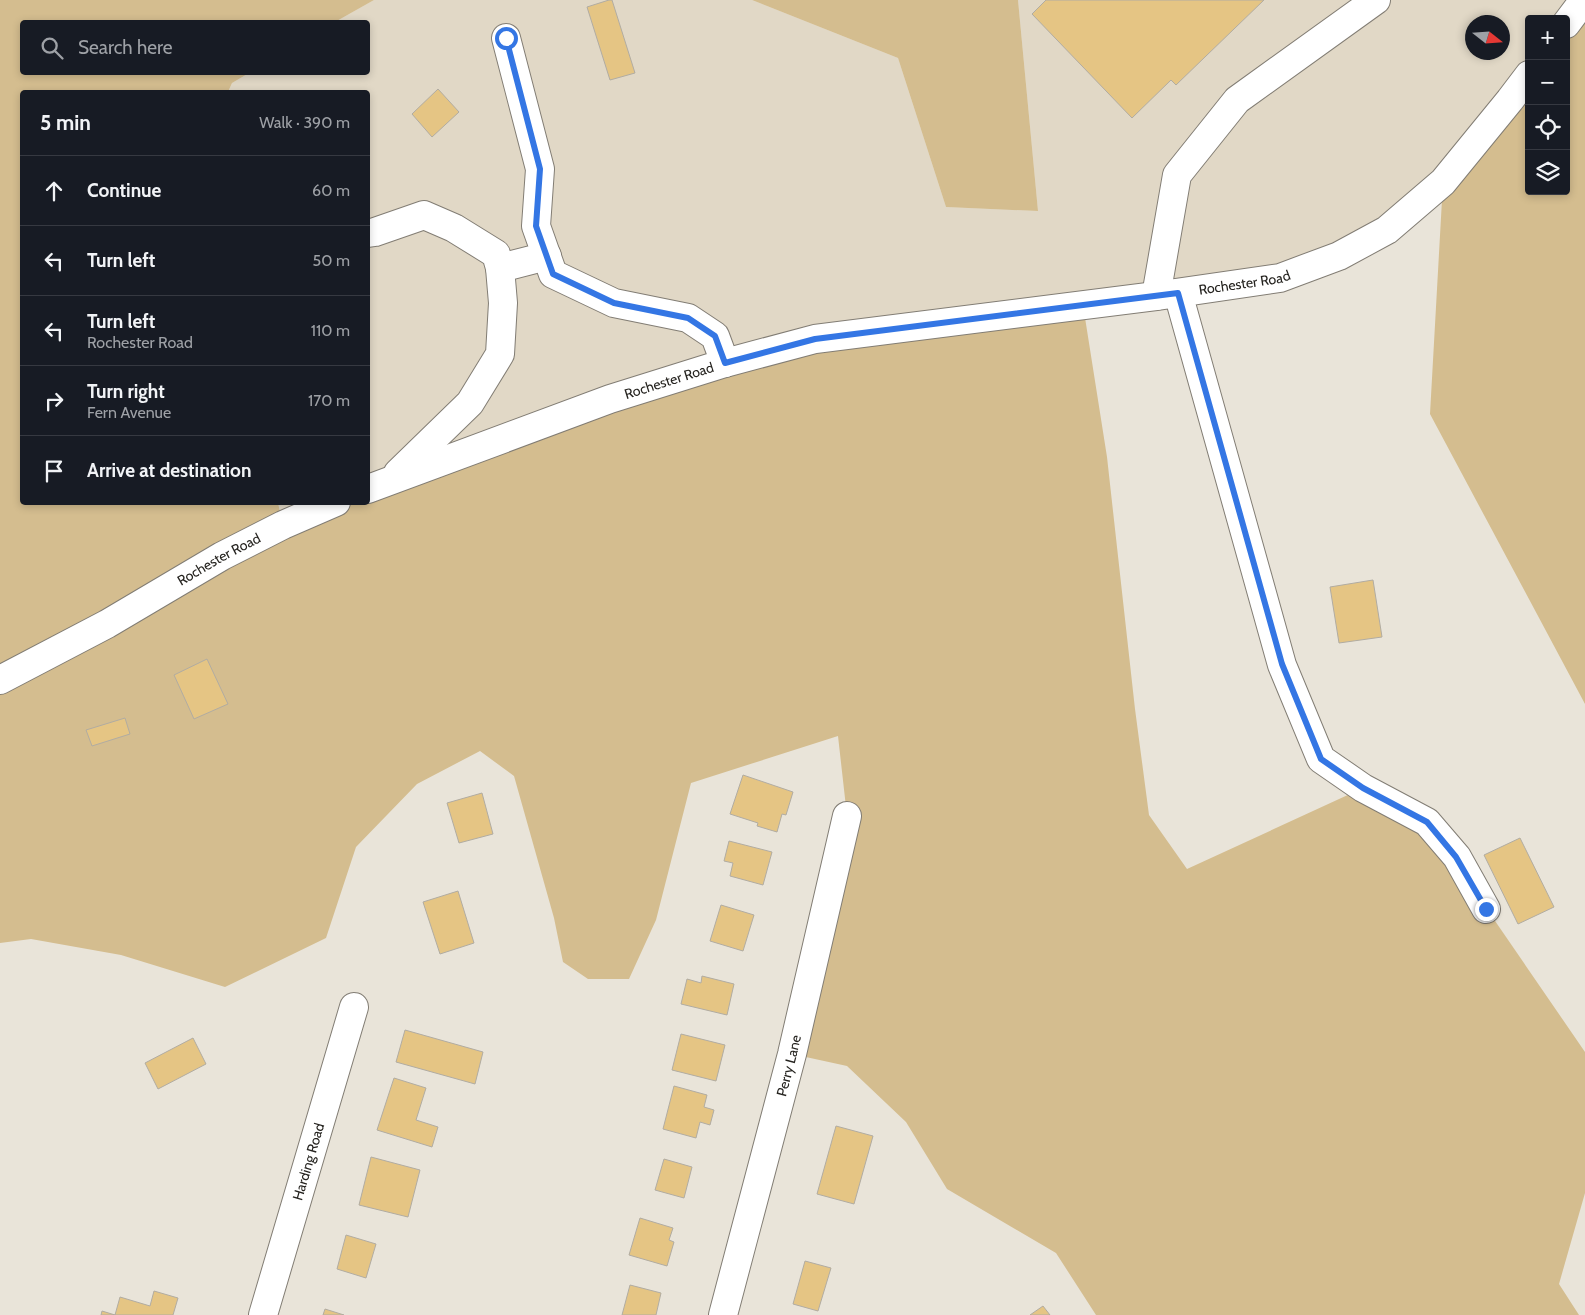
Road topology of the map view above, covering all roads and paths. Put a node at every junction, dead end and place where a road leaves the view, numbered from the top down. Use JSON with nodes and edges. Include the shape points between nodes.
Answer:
{"nodes":[{"id":1,"x":1376,"y":0,"type":"edge"},
{"id":2,"x":1584,"y":0,"type":"edge"},
{"id":3,"x":1570,"y":19,"type":"edge"},
{"id":4,"x":506,"y":38,"type":"dead end"},
{"id":5,"x":1525,"y":80,"type":"edge"},
{"id":6,"x":370,"y":233,"type":"edge"},
{"id":7,"x":547,"y":256,"type":"junction"},
{"id":8,"x":500,"y":268,"type":"junction"},
{"id":9,"x":1167,"y":294,"type":"junction"},
{"id":10,"x":725,"y":363,"type":"junction"},
{"id":11,"x":378,"y":485,"type":"edge"},
{"id":12,"x":329,"y":505,"type":"edge"},
{"id":13,"x":0,"y":680,"type":"edge"},
{"id":14,"x":847,"y":816,"type":"dead end"},
{"id":15,"x":1486,"y":909,"type":"dead end"},
{"id":16,"x":354,"y":1007,"type":"dead end"},
{"id":17,"x":263,"y":1315,"type":"edge"},
{"id":18,"x":723,"y":1315,"type":"edge"}],
"edges":[{"from":1,"to":9,"type":"street","via":[[1237,100],[1177,175]]},
{"from":2,"to":3,"type":"street"},
{"from":4,"to":7,"type":"street","via":[[540,169],[536,226]]},
{"from":5,"to":9,"type":"street","name":"Rochester Road","via":[[1443,182],[1387,230],[1339,256],[1280,278]]},
{"from":6,"to":8,"type":"street","via":[[424,215],[454,228],[496,254]]},
{"from":7,"to":8,"type":"street"},
{"from":7,"to":10,"type":"street","via":[[553,274],[614,303],[688,318],[715,336]]},
{"from":8,"to":11,"type":"street","via":[[503,303],[500,354],[470,403]]},
{"from":9,"to":10,"type":"street","name":"Rochester Road","via":[[815,339]]},
{"from":9,"to":15,"type":"street","via":[[1282,664],[1321,759],[1363,788],[1427,822],[1456,857]]},
{"from":10,"to":11,"type":"street","name":"Rochester Road","via":[[610,399]]},
{"from":12,"to":13,"type":"street","name":"Rochester Road","via":[[222,556],[106,624]]},
{"from":14,"to":18,"type":"street","name":"Perry Lane","via":[[792,1054]]},
{"from":16,"to":17,"type":"street","name":"Harding Road"}]}
